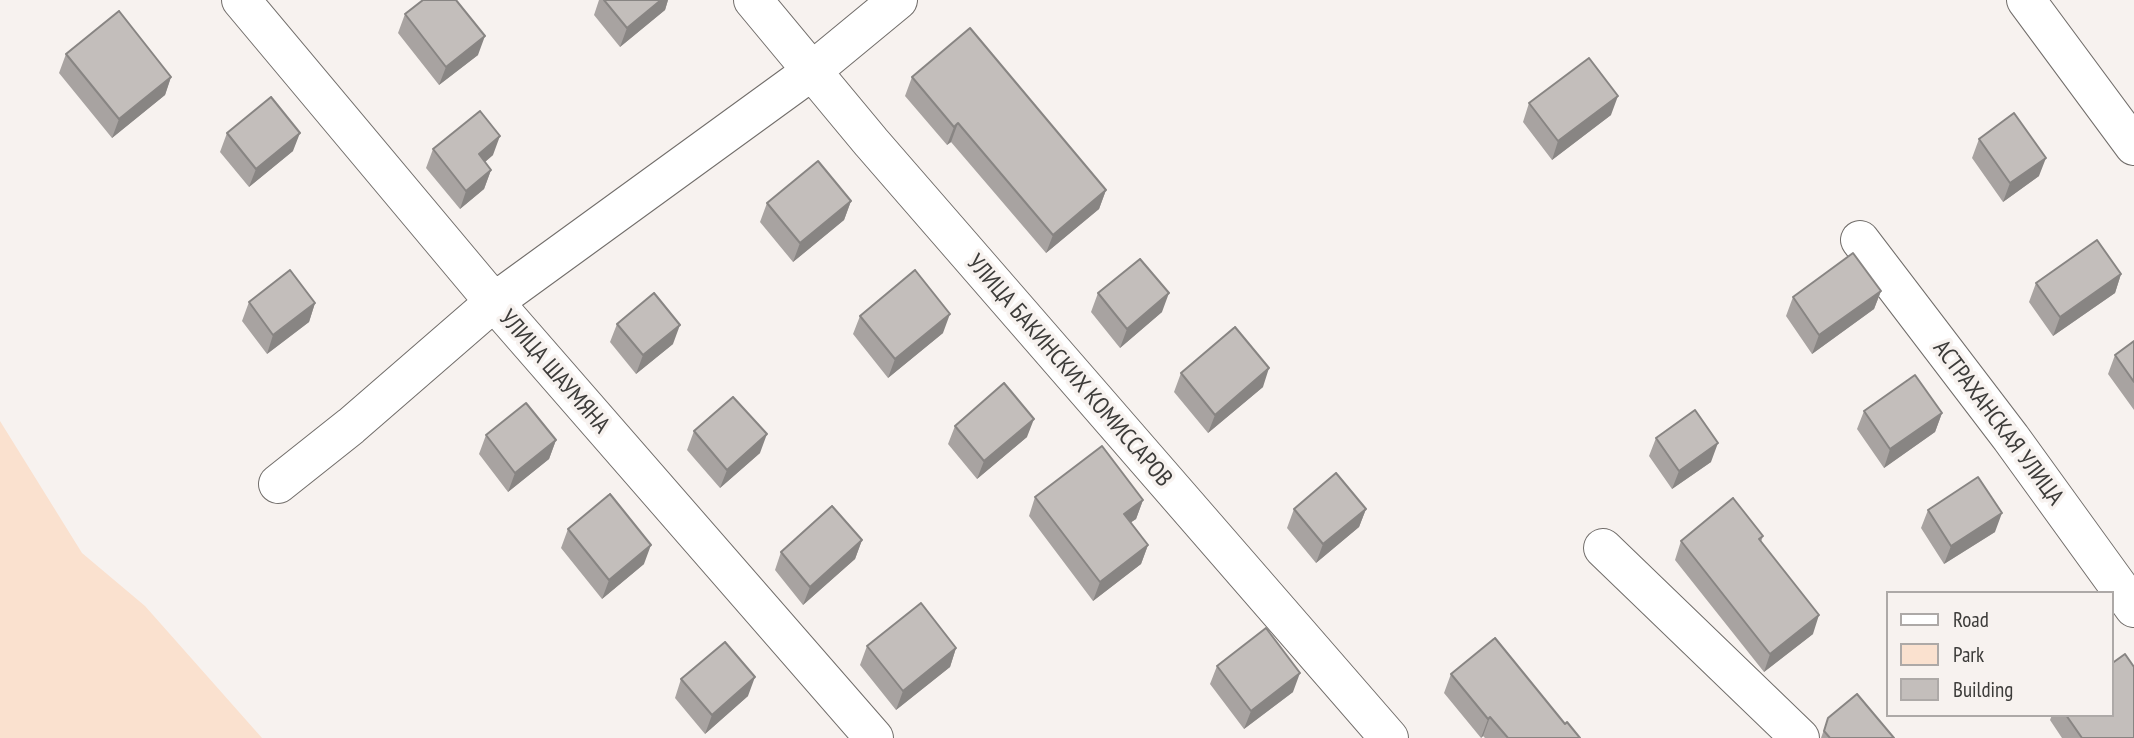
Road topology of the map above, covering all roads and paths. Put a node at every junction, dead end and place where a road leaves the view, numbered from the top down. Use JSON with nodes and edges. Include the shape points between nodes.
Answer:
{"nodes":[{"id":1,"x":241,"y":0,"type":"edge"},
{"id":2,"x":753,"y":0,"type":"edge"},
{"id":3,"x":898,"y":0,"type":"edge"},
{"id":4,"x":2026,"y":0,"type":"edge"},
{"id":5,"x":812,"y":71,"type":"junction"},
{"id":6,"x":2134,"y":146,"type":"edge"},
{"id":7,"x":1860,"y":240,"type":"dead end"},
{"id":8,"x":494,"y":302,"type":"junction"},
{"id":9,"x":278,"y":484,"type":"dead end"},
{"id":10,"x":1603,"y":548,"type":"dead end"},
{"id":11,"x":2134,"y":608,"type":"edge"},
{"id":12,"x":874,"y":738,"type":"edge"},
{"id":13,"x":1389,"y":738,"type":"edge"},
{"id":14,"x":1800,"y":738,"type":"edge"}],
"edges":[{"from":1,"to":8,"type":"street","name":"УЛИЦА ШАУМЯНА"},
{"from":2,"to":5,"type":"street","name":"УЛИЦА БАКИНСКИХ КОМИССАРОВ"},
{"from":3,"to":5,"type":"street"},
{"from":4,"to":6,"type":"street"},
{"from":5,"to":8,"type":"street"},
{"from":5,"to":13,"type":"street","name":"УЛИЦА БАКИНСКИХ КОМИССАРОВ"},
{"from":7,"to":11,"type":"street","name":"АСТРАХАНСКАЯ УЛИЦА"},
{"from":8,"to":9,"type":"street"},
{"from":8,"to":12,"type":"street","name":"УЛИЦА ШАУМЯНА"},
{"from":10,"to":14,"type":"street"}]}
